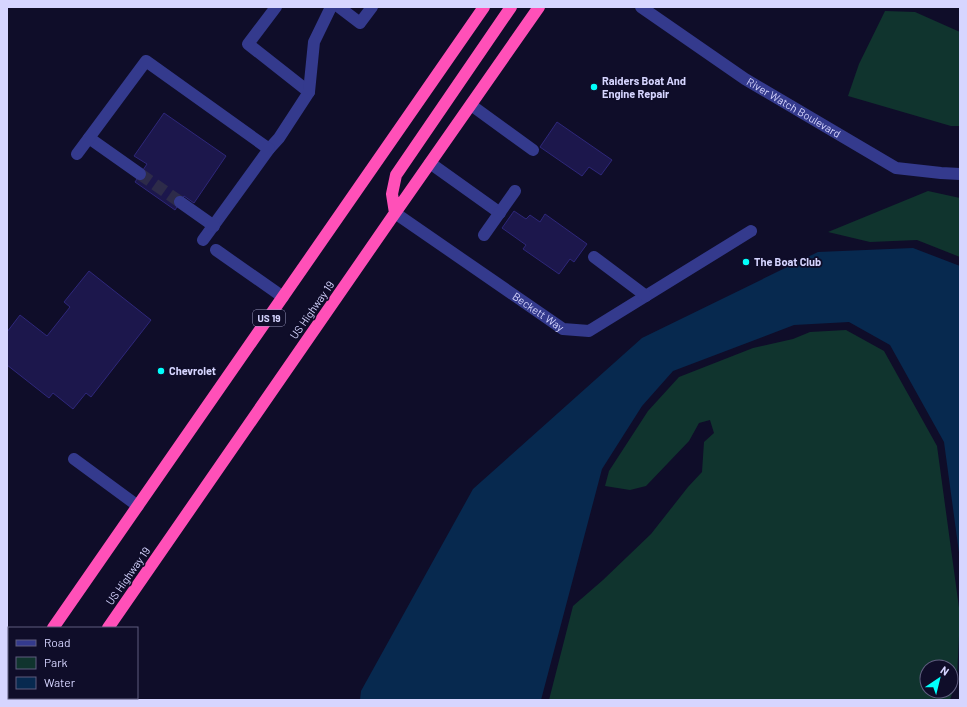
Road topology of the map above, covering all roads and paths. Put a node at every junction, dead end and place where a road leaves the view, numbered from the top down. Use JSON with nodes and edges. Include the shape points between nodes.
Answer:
{"nodes":[{"id":1,"x":276,"y":7,"type":"edge"},
{"id":2,"x":331,"y":7,"type":"edge"},
{"id":3,"x":339,"y":7,"type":"edge"},
{"id":4,"x":372,"y":7,"type":"edge"},
{"id":5,"x":484,"y":7,"type":"edge"},
{"id":6,"x":511,"y":7,"type":"edge"},
{"id":7,"x":540,"y":7,"type":"edge"},
{"id":8,"x":640,"y":7,"type":"edge"},
{"id":9,"x":309,"y":92,"type":"junction"},
{"id":10,"x":471,"y":105,"type":"junction"},
{"id":11,"x":89,"y":138,"type":"junction"},
{"id":12,"x":269,"y":149,"type":"junction"},
{"id":13,"x":533,"y":150,"type":"dead end"},
{"id":14,"x":77,"y":154,"type":"dead end"},
{"id":15,"x":430,"y":163,"type":"junction"},
{"id":16,"x":140,"y":174,"type":"tunnel mouth"},
{"id":17,"x":960,"y":174,"type":"edge"},
{"id":18,"x":515,"y":191,"type":"dead end"},
{"id":19,"x":180,"y":202,"type":"tunnel mouth"},
{"id":20,"x":395,"y":213,"type":"junction"},
{"id":21,"x":500,"y":213,"type":"junction"},
{"id":22,"x":214,"y":226,"type":"junction"},
{"id":23,"x":751,"y":231,"type":"dead end"},
{"id":24,"x":484,"y":235,"type":"dead end"},
{"id":25,"x":203,"y":240,"type":"dead end"},
{"id":26,"x":216,"y":250,"type":"dead end"},
{"id":27,"x":594,"y":257,"type":"dead end"},
{"id":28,"x":646,"y":296,"type":"junction"},
{"id":29,"x":283,"y":297,"type":"junction"},
{"id":30,"x":74,"y":459,"type":"dead end"},
{"id":31,"x":138,"y":506,"type":"junction"},
{"id":32,"x":54,"y":627,"type":"edge"},
{"id":33,"x":109,"y":627,"type":"edge"}],
"edges":[{"from":1,"to":9,"type":"street","via":[[248,44]]},
{"from":2,"to":9,"type":"street","via":[[314,42]]},
{"from":3,"to":4,"type":"street","via":[[360,23]]},
{"from":5,"to":29,"type":"highway","number":"US 19"},
{"from":6,"to":20,"type":"highway","via":[[396,175],[392,194]]},
{"from":7,"to":10,"type":"highway","name":"US Highway 19"},
{"from":8,"to":17,"type":"street","name":"River Watch Boulevard","via":[[745,79],[896,168]]},
{"from":9,"to":12,"type":"street"},
{"from":10,"to":13,"type":"street"},
{"from":10,"to":15,"type":"highway","name":"US Highway 19"},
{"from":11,"to":12,"type":"street","via":[[146,61]]},
{"from":11,"to":14,"type":"street"},
{"from":11,"to":16,"type":"street"},
{"from":12,"to":22,"type":"street"},
{"from":15,"to":20,"type":"highway","name":"US Highway 19"},
{"from":15,"to":21,"type":"street"},
{"from":18,"to":21,"type":"street"},
{"from":19,"to":22,"type":"street"},
{"from":20,"to":28,"type":"street","name":"Beckett Way","via":[[563,329],[589,331]]},
{"from":20,"to":33,"type":"highway","name":"US Highway 19"},
{"from":21,"to":24,"type":"street"},
{"from":22,"to":25,"type":"street"},
{"from":23,"to":28,"type":"street","name":"Beckett Way"},
{"from":26,"to":29,"type":"street"},
{"from":27,"to":28,"type":"street"},
{"from":29,"to":31,"type":"highway","number":"US 19"},
{"from":30,"to":31,"type":"street"},
{"from":31,"to":32,"type":"highway","number":"US 19"}]}
